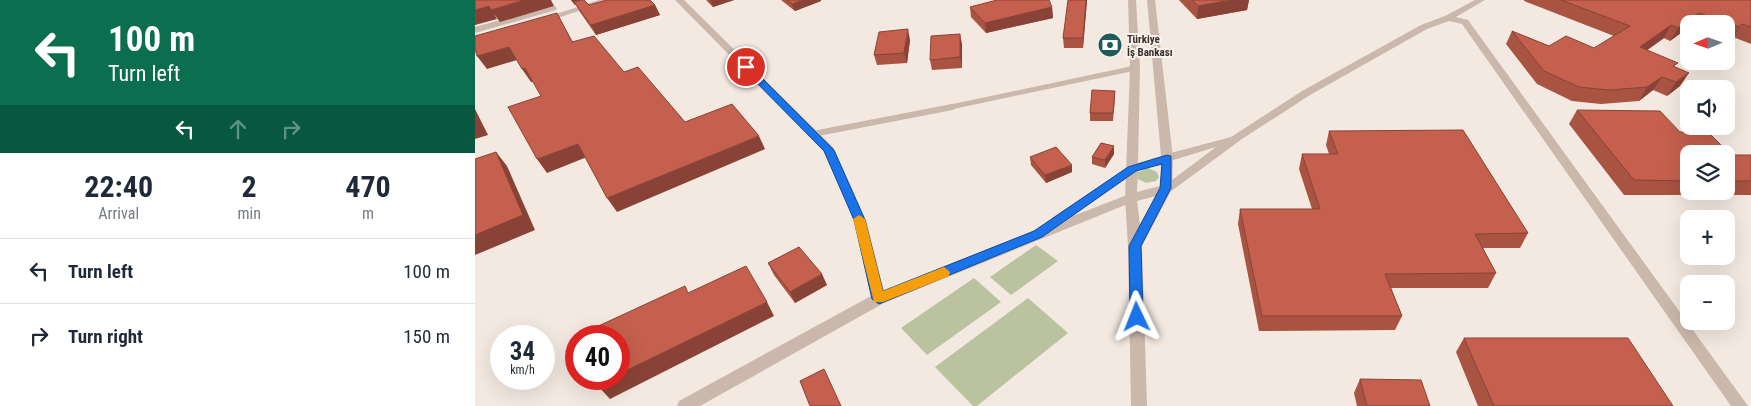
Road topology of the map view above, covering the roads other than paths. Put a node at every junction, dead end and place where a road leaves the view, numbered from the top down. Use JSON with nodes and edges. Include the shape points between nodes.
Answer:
{"nodes":[{"id":1,"x":579,"y":0,"type":"edge"},
{"id":2,"x":608,"y":0,"type":"edge"},
{"id":3,"x":679,"y":0,"type":"edge"},
{"id":4,"x":1132,"y":0,"type":"edge"},
{"id":5,"x":1151,"y":0,"type":"edge"},
{"id":6,"x":1481,"y":0,"type":"edge"},
{"id":7,"x":1448,"y":18,"type":"junction"},
{"id":8,"x":475,"y":30,"type":"edge"},
{"id":9,"x":475,"y":40,"type":"edge"},
{"id":10,"x":1135,"y":68,"type":"junction"},
{"id":11,"x":813,"y":134,"type":"junction"},
{"id":12,"x":1238,"y":137,"type":"junction"},
{"id":13,"x":1167,"y":158,"type":"junction"},
{"id":14,"x":1132,"y":169,"type":"junction"},
{"id":15,"x":1166,"y":188,"type":"junction"},
{"id":16,"x":1131,"y":198,"type":"junction"},
{"id":17,"x":1038,"y":234,"type":"junction"},
{"id":18,"x":1135,"y":246,"type":"junction"},
{"id":19,"x":879,"y":299,"type":"junction"},
{"id":20,"x":685,"y":406,"type":"edge"},
{"id":21,"x":1139,"y":406,"type":"edge"},
{"id":22,"x":1740,"y":406,"type":"edge"}],
"edges":[{"from":1,"to":8,"type":"street"},
{"from":2,"to":9,"type":"street"},
{"from":3,"to":11,"type":"street"},
{"from":4,"to":10,"type":"street"},
{"from":5,"to":13,"type":"street"},
{"from":6,"to":7,"type":"street"},
{"from":7,"to":12,"type":"street","via":[[1425,27],[1323,84]]},
{"from":7,"to":22,"type":"street","via":[[1465,22]]},
{"from":10,"to":11,"type":"lane"},
{"from":10,"to":14,"type":"street"},
{"from":11,"to":19,"type":"street","via":[[829,150],[860,220]]},
{"from":12,"to":13,"type":"street"},
{"from":12,"to":15,"type":"street"},
{"from":13,"to":14,"type":"street"},
{"from":13,"to":15,"type":"street"},
{"from":14,"to":16,"type":"street"},
{"from":14,"to":17,"type":"street"},
{"from":15,"to":16,"type":"street"},
{"from":15,"to":18,"type":"street"},
{"from":16,"to":17,"type":"street"},
{"from":16,"to":18,"type":"street"},
{"from":17,"to":19,"type":"street"},
{"from":18,"to":21,"type":"street"},
{"from":19,"to":20,"type":"street"}]}
